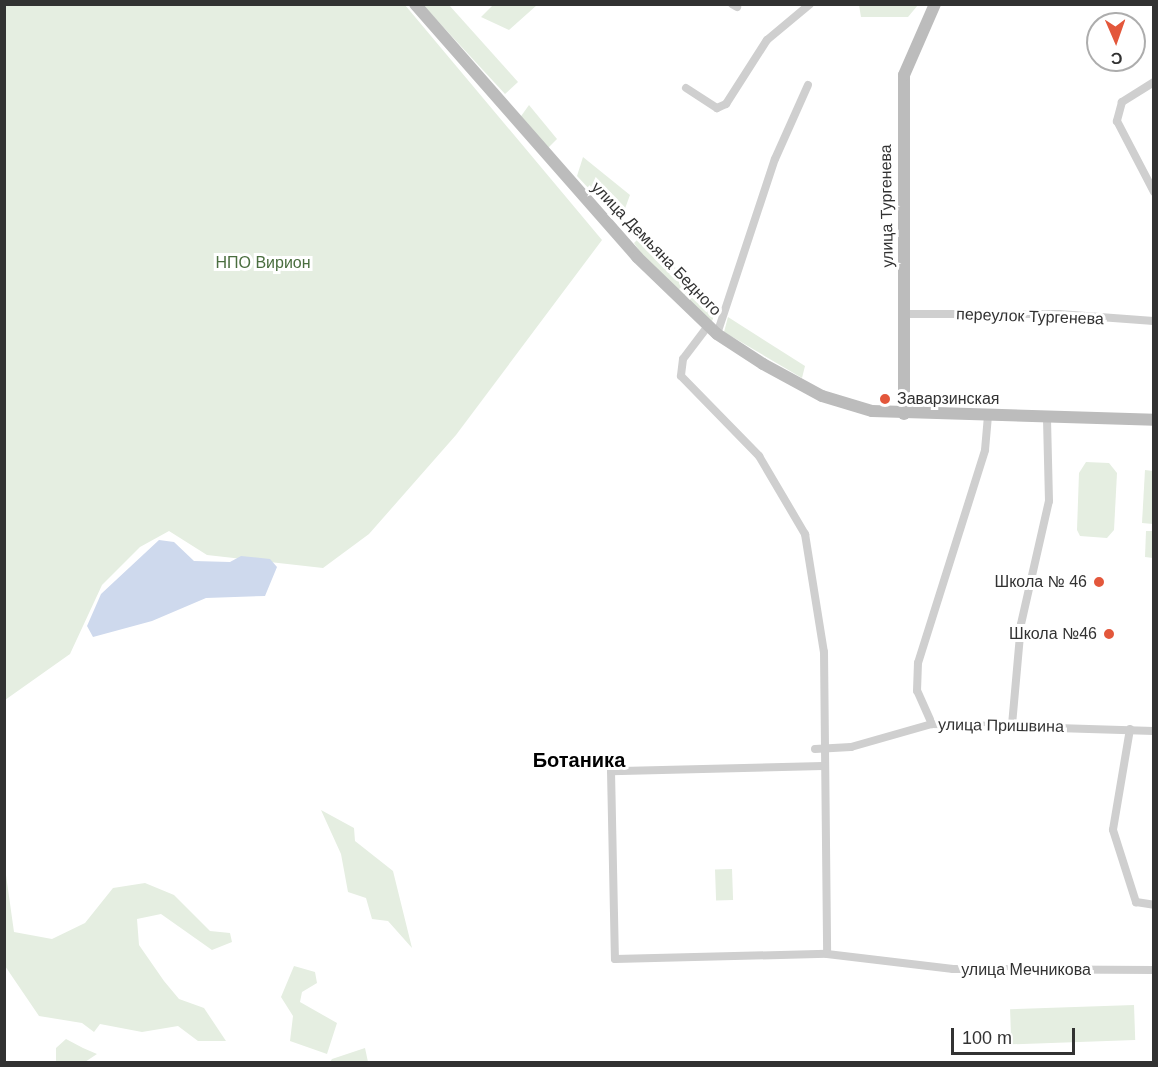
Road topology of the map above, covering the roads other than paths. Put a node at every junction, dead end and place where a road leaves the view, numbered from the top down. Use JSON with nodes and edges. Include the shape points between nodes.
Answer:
{"nodes":[{"id":1,"x":415,"y":4,"type":"edge"},
{"id":2,"x":810,"y":4,"type":"edge"},
{"id":3,"x":935,"y":4,"type":"edge"},
{"id":4,"x":1154,"y":82,"type":"edge"},
{"id":5,"x":808,"y":85,"type":"dead end"},
{"id":6,"x":686,"y":88,"type":"dead end"},
{"id":7,"x":1154,"y":192,"type":"edge"},
{"id":8,"x":906,"y":314,"type":"junction"},
{"id":9,"x":1154,"y":321,"type":"edge"},
{"id":10,"x":712,"y":330,"type":"junction"},
{"id":11,"x":904,"y":414,"type":"junction"},
{"id":12,"x":988,"y":416,"type":"junction"},
{"id":13,"x":1047,"y":417,"type":"junction"},
{"id":14,"x":1154,"y":420,"type":"edge"},
{"id":15,"x":932,"y":724,"type":"junction"},
{"id":16,"x":1012,"y":725,"type":"junction"},
{"id":17,"x":1130,"y":729,"type":"junction"},
{"id":18,"x":1154,"y":731,"type":"edge"},
{"id":19,"x":819,"y":749,"type":"junction"},
{"id":20,"x":823,"y":766,"type":"junction"},
{"id":21,"x":1150,"y":905,"type":"edge"},
{"id":22,"x":828,"y":954,"type":"junction"},
{"id":23,"x":1154,"y":970,"type":"edge"}],
"edges":[{"from":1,"to":10,"type":"street","name":"улица Демьяна Бедного","via":[[587,203]]},
{"from":2,"to":6,"type":"street","via":[[767,40],[726,104],[717,108]]},
{"from":3,"to":8,"type":"street","name":"улица Тургенева","via":[[904,75]]},
{"from":4,"to":7,"type":"street","via":[[1122,102],[1117,121]]},
{"from":5,"to":10,"type":"street","via":[[775,159]]},
{"from":8,"to":9,"type":"street","name":"переулок Тургенева","via":[[1059,314]]},
{"from":8,"to":11,"type":"street","name":"улица Тургенева"},
{"from":10,"to":11,"type":"street","name":"улица Демьяна Бедного","via":[[822,396],[855,408]]},
{"from":10,"to":19,"type":"street","via":[[683,359],[681,376],[759,456],[805,534],[824,652]]},
{"from":11,"to":12,"type":"street","name":"улица Демьяна Бедного"},
{"from":12,"to":13,"type":"street","name":"улица Демьяна Бедного"},
{"from":12,"to":15,"type":"street","via":[[985,450],[918,663],[917,691]]},
{"from":13,"to":14,"type":"street","name":"улица Демьяна Бедного"},
{"from":13,"to":16,"type":"street","via":[[1048,501],[1021,624]]},
{"from":15,"to":16,"type":"street","name":"улица Пришвина"},
{"from":15,"to":19,"type":"street","name":"улица Пришвина","via":[[851,747]]},
{"from":16,"to":17,"type":"street","name":"улица Пришвина"},
{"from":17,"to":18,"type":"street","name":"улица Пришвина"},
{"from":17,"to":21,"type":"street","via":[[1126,775],[1112,819],[1136,902]]},
{"from":19,"to":20,"type":"street"},
{"from":20,"to":22,"type":"street"},
{"from":20,"to":22,"type":"street","name":"улица Мечникова","via":[[611,771],[615,959]]},
{"from":22,"to":23,"type":"street","name":"улица Мечникова","via":[[953,969]]}]}
